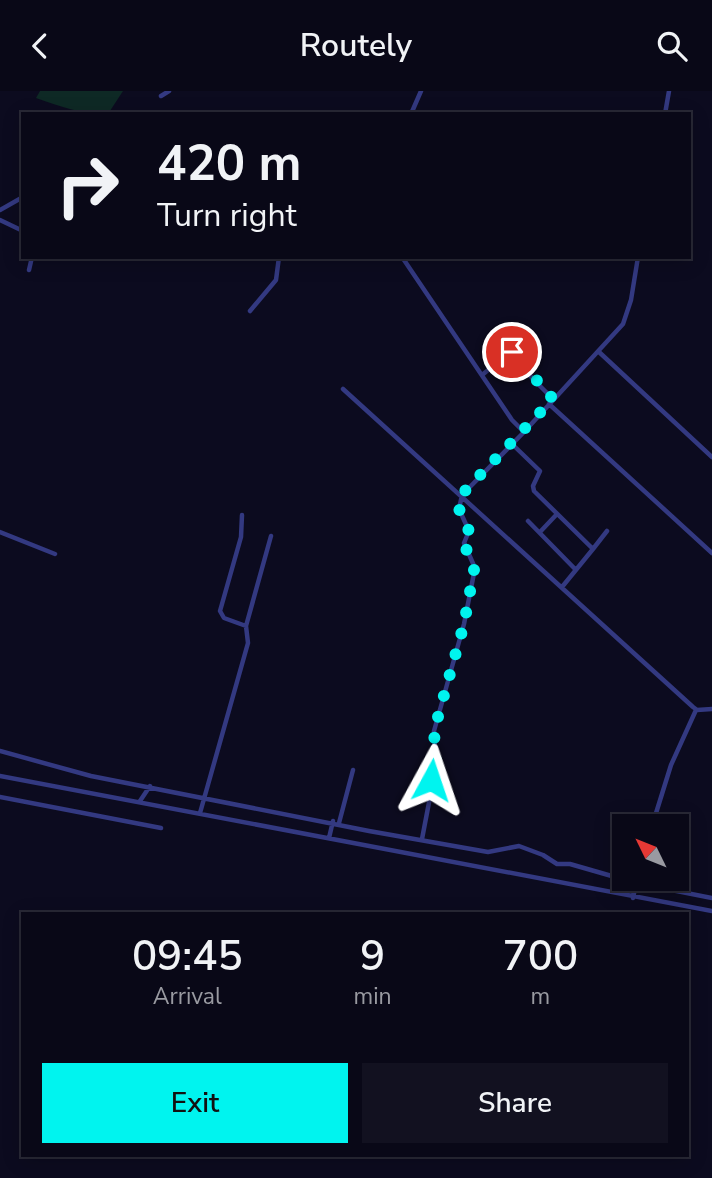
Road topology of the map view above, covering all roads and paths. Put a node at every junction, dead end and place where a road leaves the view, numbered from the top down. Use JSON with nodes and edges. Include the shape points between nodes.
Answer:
{"nodes":[{"id":1,"x":169,"y":91,"type":"edge"},
{"id":2,"x":421,"y":91,"type":"edge"},
{"id":3,"x":669,"y":91,"type":"edge"},
{"id":4,"x":161,"y":96,"type":"dead end"},
{"id":5,"x":412,"y":112,"type":"edge"},
{"id":6,"x":665,"y":112,"type":"edge"},
{"id":7,"x":21,"y":198,"type":"edge"},
{"id":8,"x":0,"y":210,"type":"edge"},
{"id":9,"x":0,"y":220,"type":"edge"},
{"id":10,"x":21,"y":229,"type":"edge"},
{"id":11,"x":32,"y":259,"type":"edge"},
{"id":12,"x":279,"y":259,"type":"edge"},
{"id":13,"x":403,"y":259,"type":"edge"},
{"id":14,"x":638,"y":259,"type":"edge"},
{"id":15,"x":29,"y":270,"type":"dead end"},
{"id":16,"x":250,"y":311,"type":"dead end"},
{"id":17,"x":599,"y":352,"type":"junction"},
{"id":18,"x":482,"y":375,"type":"junction"},
{"id":19,"x":343,"y":389,"type":"dead end"},
{"id":20,"x":551,"y":401,"type":"junction"},
{"id":21,"x":524,"y":432,"type":"junction"},
{"id":22,"x":512,"y":444,"type":"junction"},
{"id":23,"x":712,"y":457,"type":"edge"},
{"id":24,"x":461,"y":495,"type":"junction"},
{"id":25,"x":557,"y":514,"type":"junction"},
{"id":26,"x":242,"y":515,"type":"dead end"},
{"id":27,"x":528,"y":521,"type":"dead end"},
{"id":28,"x":607,"y":531,"type":"dead end"},
{"id":29,"x":0,"y":532,"type":"edge"},
{"id":30,"x":540,"y":532,"type":"junction"},
{"id":31,"x":271,"y":536,"type":"dead end"},
{"id":32,"x":593,"y":549,"type":"junction"},
{"id":33,"x":55,"y":554,"type":"dead end"},
{"id":34,"x":712,"y":554,"type":"edge"},
{"id":35,"x":576,"y":570,"type":"junction"},
{"id":36,"x":562,"y":587,"type":"junction"},
{"id":37,"x":246,"y":626,"type":"junction"},
{"id":38,"x":712,"y":709,"type":"edge"},
{"id":39,"x":696,"y":710,"type":"junction"},
{"id":40,"x":0,"y":751,"type":"edge"},
{"id":41,"x":353,"y":770,"type":"dead end"},
{"id":42,"x":0,"y":776,"type":"edge"},
{"id":43,"x":150,"y":786,"type":"junction"},
{"id":44,"x":205,"y":796,"type":"junction"},
{"id":45,"x":0,"y":797,"type":"edge"},
{"id":46,"x":139,"y":801,"type":"junction"},
{"id":47,"x":200,"y":813,"type":"junction"},
{"id":48,"x":656,"y":814,"type":"edge"},
{"id":49,"x":333,"y":821,"type":"junction"},
{"id":50,"x":339,"y":823,"type":"junction"},
{"id":51,"x":161,"y":828,"type":"dead end"},
{"id":52,"x":329,"y":838,"type":"junction"},
{"id":53,"x":422,"y":839,"type":"junction"},
{"id":54,"x":612,"y":875,"type":"edge"},
{"id":55,"x":634,"y":891,"type":"edge"},
{"id":56,"x":681,"y":891,"type":"edge"},
{"id":57,"x":632,"y":898,"type":"junction"},
{"id":58,"x":712,"y":898,"type":"edge"},
{"id":59,"x":712,"y":911,"type":"edge"}],
"edges":[{"from":1,"to":4,"type":"street"},
{"from":2,"to":5,"type":"street"},
{"from":3,"to":6,"type":"street"},
{"from":7,"to":8,"type":"street"},
{"from":9,"to":10,"type":"street"},
{"from":11,"to":15,"type":"street"},
{"from":12,"to":16,"type":"street","via":[[276,280]]},
{"from":13,"to":18,"type":"street"},
{"from":14,"to":17,"type":"street","via":[[623,324]]},
{"from":17,"to":20,"type":"street"},
{"from":17,"to":23,"type":"street"},
{"from":18,"to":20,"type":"street","via":[[514,353]]},
{"from":18,"to":21,"type":"street"},
{"from":19,"to":24,"type":"street"},
{"from":20,"to":21,"type":"street"},
{"from":20,"to":34,"type":"street"},
{"from":21,"to":22,"type":"street"},
{"from":22,"to":24,"type":"street"},
{"from":22,"to":25,"type":"street","via":[[538,469],[532,488]]},
{"from":24,"to":36,"type":"street"},
{"from":24,"to":53,"type":"street","via":[[459,509],[469,531],[464,543],[475,568],[434,731],[436,766]]},
{"from":25,"to":30,"type":"street"},
{"from":25,"to":32,"type":"street"},
{"from":26,"to":37,"type":"street","via":[[241,537],[220,611],[223,618]]},
{"from":27,"to":30,"type":"street"},
{"from":28,"to":32,"type":"street"},
{"from":29,"to":33,"type":"street"},
{"from":30,"to":35,"type":"street"},
{"from":31,"to":37,"type":"street"},
{"from":32,"to":35,"type":"street"},
{"from":35,"to":36,"type":"street"},
{"from":36,"to":39,"type":"street"},
{"from":37,"to":44,"type":"street","via":[[248,643]]},
{"from":38,"to":39,"type":"street"},
{"from":39,"to":48,"type":"street"},
{"from":40,"to":43,"type":"street","via":[[91,776]]},
{"from":41,"to":50,"type":"street"},
{"from":42,"to":46,"type":"street"},
{"from":43,"to":44,"type":"street"},
{"from":43,"to":46,"type":"street"},
{"from":44,"to":47,"type":"street"},
{"from":44,"to":49,"type":"street"},
{"from":45,"to":51,"type":"street"},
{"from":46,"to":47,"type":"street"},
{"from":47,"to":52,"type":"street"},
{"from":49,"to":50,"type":"street"},
{"from":49,"to":52,"type":"street"},
{"from":50,"to":53,"type":"street"},
{"from":52,"to":57,"type":"street"},
{"from":53,"to":54,"type":"street","via":[[488,852],[519,846],[554,863]]},
{"from":55,"to":57,"type":"street"},
{"from":56,"to":58,"type":"street"},
{"from":57,"to":59,"type":"street"}]}
